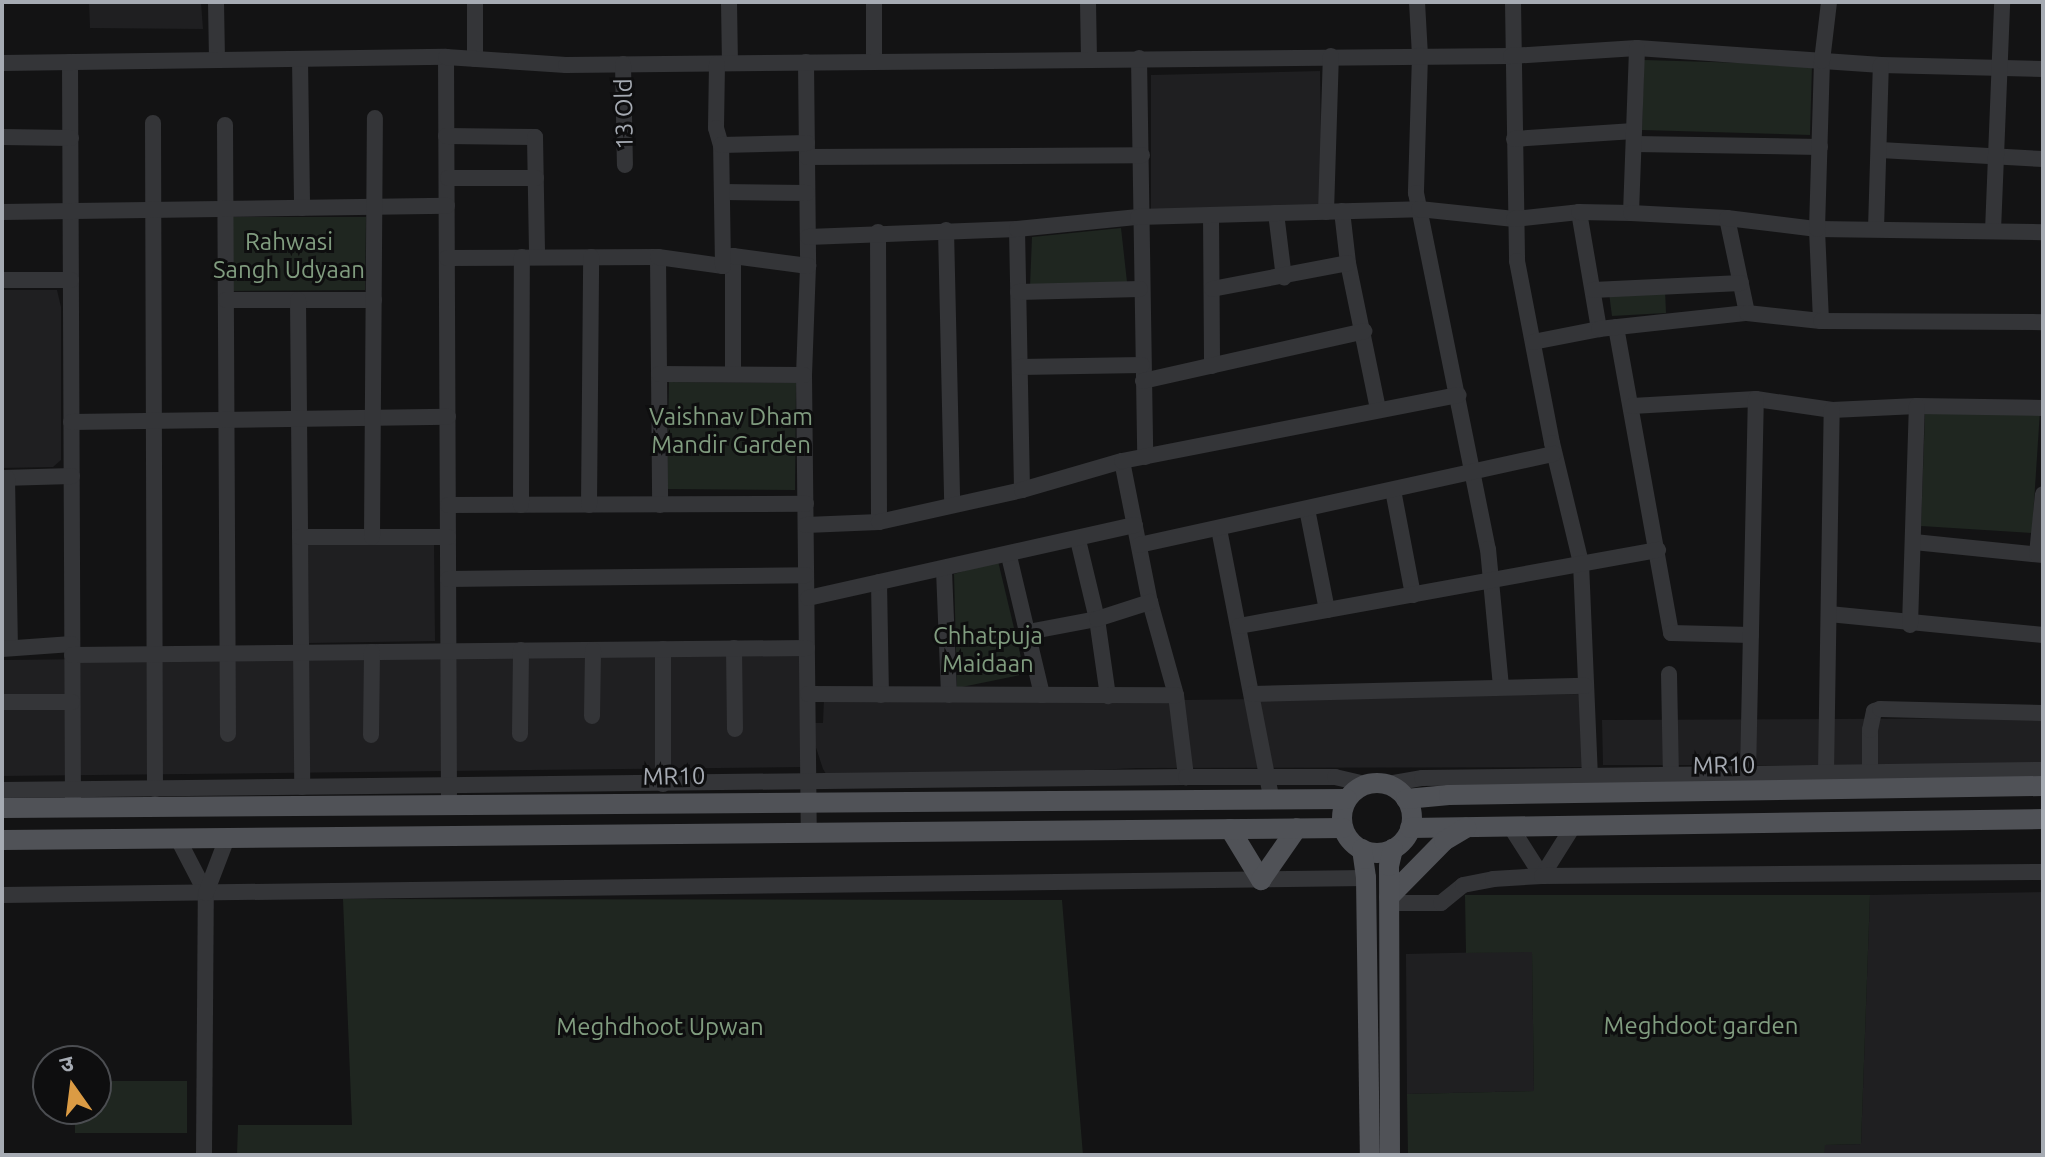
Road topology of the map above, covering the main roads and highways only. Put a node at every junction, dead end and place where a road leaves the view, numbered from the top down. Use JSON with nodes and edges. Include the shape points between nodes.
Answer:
{"nodes":[{"id":1,"x":2043,"y":786,"type":"edge"},
{"id":2,"x":1347,"y":799,"type":"junction"},
{"id":3,"x":1406,"y":799,"type":"junction"},
{"id":4,"x":2,"y":808,"type":"edge"},
{"id":5,"x":2043,"y":819,"type":"edge"},
{"id":6,"x":1469,"y":826,"type":"junction"},
{"id":7,"x":1297,"y":828,"type":"junction"},
{"id":8,"x":1343,"y":828,"type":"junction"},
{"id":9,"x":1410,"y":828,"type":"junction"},
{"id":10,"x":1230,"y":829,"type":"junction"},
{"id":11,"x":2,"y":840,"type":"edge"},
{"id":12,"x":1393,"y":848,"type":"junction"},
{"id":13,"x":1362,"y":849,"type":"junction"},
{"id":14,"x":1389,"y":900,"type":"junction"},
{"id":15,"x":1370,"y":1155,"type":"edge"},
{"id":16,"x":1390,"y":1155,"type":"edge"}],
"edges":[{"from":1,"to":3,"type":"main road","name":"MR10"},
{"from":2,"to":3,"type":"main road","via":[[1366,784],[1388,784]]},
{"from":2,"to":4,"type":"main road","name":"MR10","via":[[1270,787],[73,799]]},
{"from":2,"to":8,"type":"main road"},
{"from":3,"to":9,"type":"main road"},
{"from":5,"to":6,"type":"main road"},
{"from":6,"to":9,"type":"main road"},
{"from":6,"to":14,"type":"main road","via":[[1444,841]]},
{"from":7,"to":8,"type":"main road"},
{"from":7,"to":10,"type":"main road"},
{"from":7,"to":10,"type":"main road","via":[[1261,880]]},
{"from":8,"to":13,"type":"main road"},
{"from":9,"to":12,"type":"main road"},
{"from":10,"to":11,"type":"main road"},
{"from":12,"to":13,"type":"main road"},
{"from":12,"to":14,"type":"main road"},
{"from":13,"to":15,"type":"main road"},
{"from":14,"to":16,"type":"main road"}]}
